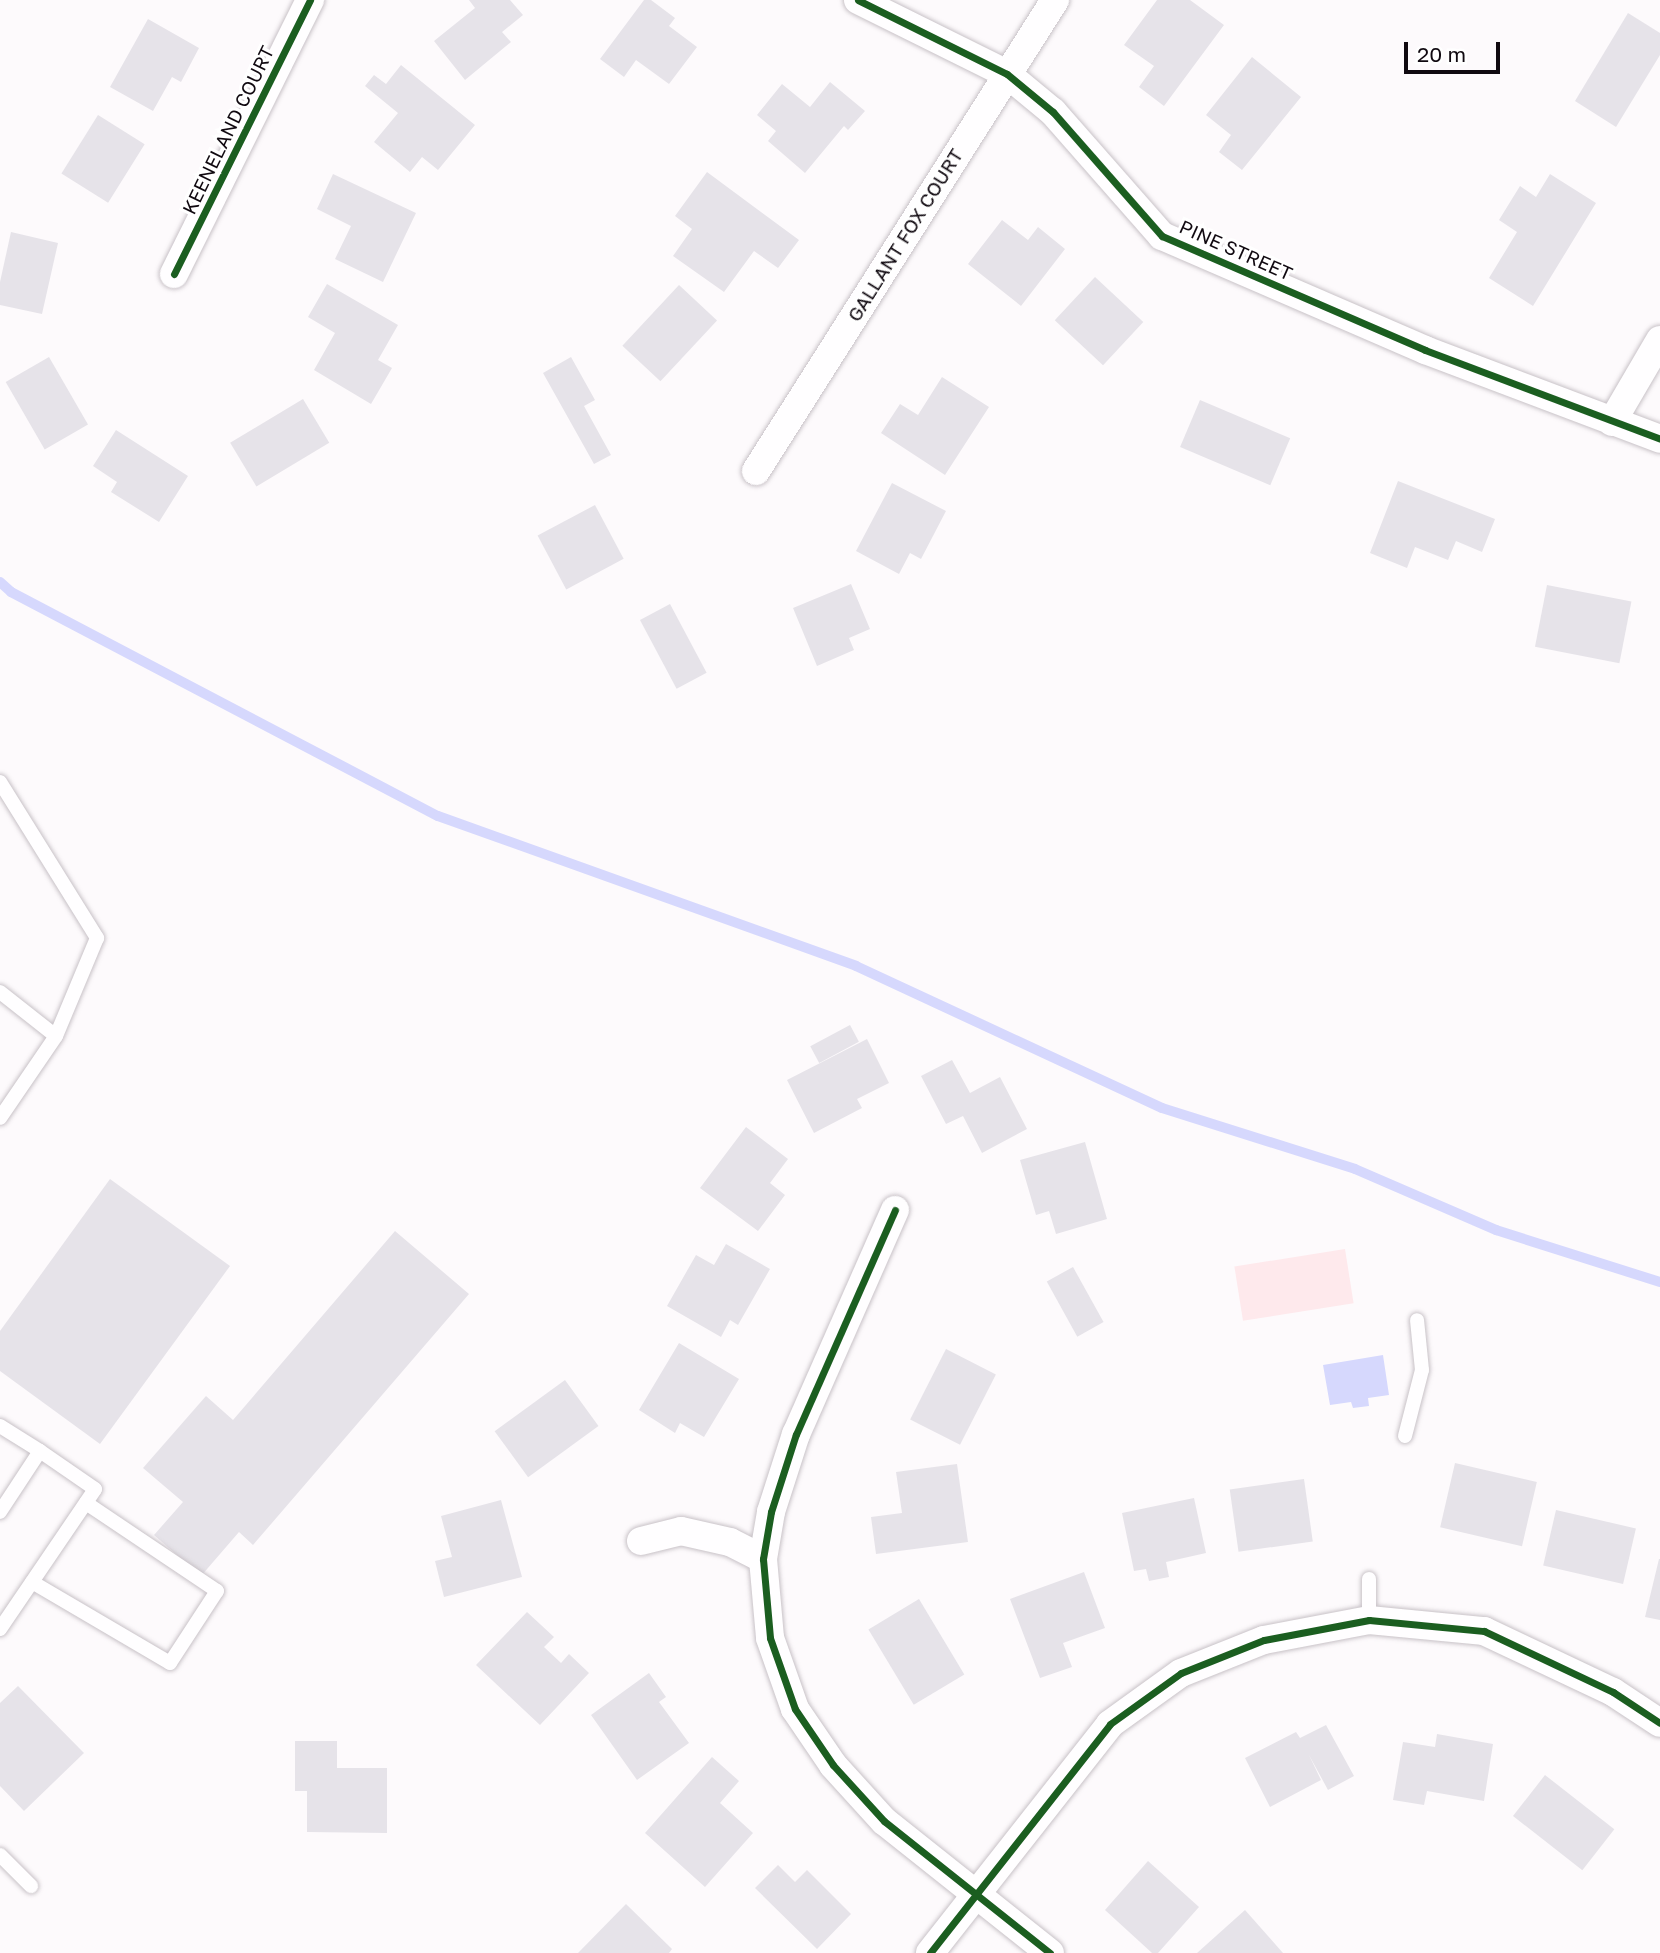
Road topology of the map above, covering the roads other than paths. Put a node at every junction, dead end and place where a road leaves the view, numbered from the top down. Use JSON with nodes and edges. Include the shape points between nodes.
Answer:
{"nodes":[{"id":1,"x":310,"y":0,"type":"edge"},
{"id":2,"x":858,"y":0,"type":"edge"},
{"id":3,"x":1055,"y":0,"type":"edge"},
{"id":4,"x":1007,"y":74,"type":"junction"},
{"id":5,"x":174,"y":274,"type":"dead end"},
{"id":6,"x":1660,"y":340,"type":"edge"},
{"id":7,"x":1612,"y":422,"type":"junction"},
{"id":8,"x":1660,"y":439,"type":"edge"},
{"id":9,"x":757,"y":471,"type":"dead end"},
{"id":10,"x":0,"y":782,"type":"edge"},
{"id":11,"x":0,"y":992,"type":"edge"},
{"id":12,"x":56,"y":1036,"type":"junction"},
{"id":13,"x":0,"y":1118,"type":"edge"},
{"id":14,"x":895,"y":1210,"type":"dead end"},
{"id":15,"x":1417,"y":1320,"type":"dead end"},
{"id":16,"x":0,"y":1426,"type":"edge"},
{"id":17,"x":1405,"y":1436,"type":"dead end"},
{"id":18,"x":40,"y":1451,"type":"junction"},
{"id":19,"x":86,"y":1503,"type":"junction"},
{"id":20,"x":0,"y":1512,"type":"edge"},
{"id":21,"x":641,"y":1541,"type":"dead end"},
{"id":22,"x":763,"y":1559,"type":"junction"},
{"id":23,"x":1369,"y":1579,"type":"dead end"},
{"id":24,"x":32,"y":1582,"type":"junction"},
{"id":25,"x":1369,"y":1620,"type":"junction"},
{"id":26,"x":0,"y":1629,"type":"edge"},
{"id":27,"x":1660,"y":1723,"type":"edge"},
{"id":28,"x":0,"y":1855,"type":"edge"},
{"id":29,"x":32,"y":1886,"type":"dead end"},
{"id":30,"x":976,"y":1894,"type":"junction"},
{"id":31,"x":930,"y":1953,"type":"edge"},
{"id":32,"x":1050,"y":1953,"type":"edge"}],
"edges":[{"from":1,"to":5,"type":"street","name":"KEENELAND COURT"},
{"from":2,"to":4,"type":"street","name":"PINE STREET"},
{"from":3,"to":4,"type":"street","name":"GALLANT FOX COURT"},
{"from":4,"to":7,"type":"street","name":"PINE STREET","via":[[1053,112],[1162,236],[1424,350]]},
{"from":4,"to":9,"type":"street","name":"GALLANT FOX COURT"},
{"from":6,"to":7,"type":"street"},
{"from":7,"to":8,"type":"street","name":"PINE STREET"},
{"from":10,"to":12,"type":"lane","via":[[97,938]]},
{"from":11,"to":12,"type":"lane"},
{"from":12,"to":13,"type":"lane"},
{"from":14,"to":22,"type":"street","via":[[796,1434],[771,1512]]},
{"from":15,"to":17,"type":"lane","via":[[1422,1370]]},
{"from":16,"to":18,"type":"lane"},
{"from":18,"to":19,"type":"lane","via":[[95,1489]]},
{"from":18,"to":20,"type":"lane"},
{"from":19,"to":24,"type":"lane"},
{"from":19,"to":24,"type":"lane","via":[[217,1591],[170,1663]]},
{"from":21,"to":22,"type":"street","via":[[681,1531],[730,1542]]},
{"from":22,"to":30,"type":"street","via":[[770,1638],[795,1709],[832,1765],[884,1821]]},
{"from":23,"to":25,"type":"lane"},
{"from":24,"to":26,"type":"lane"},
{"from":25,"to":27,"type":"street","via":[[1484,1631],[1613,1692]]},
{"from":25,"to":30,"type":"street","via":[[1264,1640],[1181,1673],[1110,1724]]},
{"from":28,"to":29,"type":"lane"},
{"from":30,"to":31,"type":"street"},
{"from":30,"to":32,"type":"street"}]}
